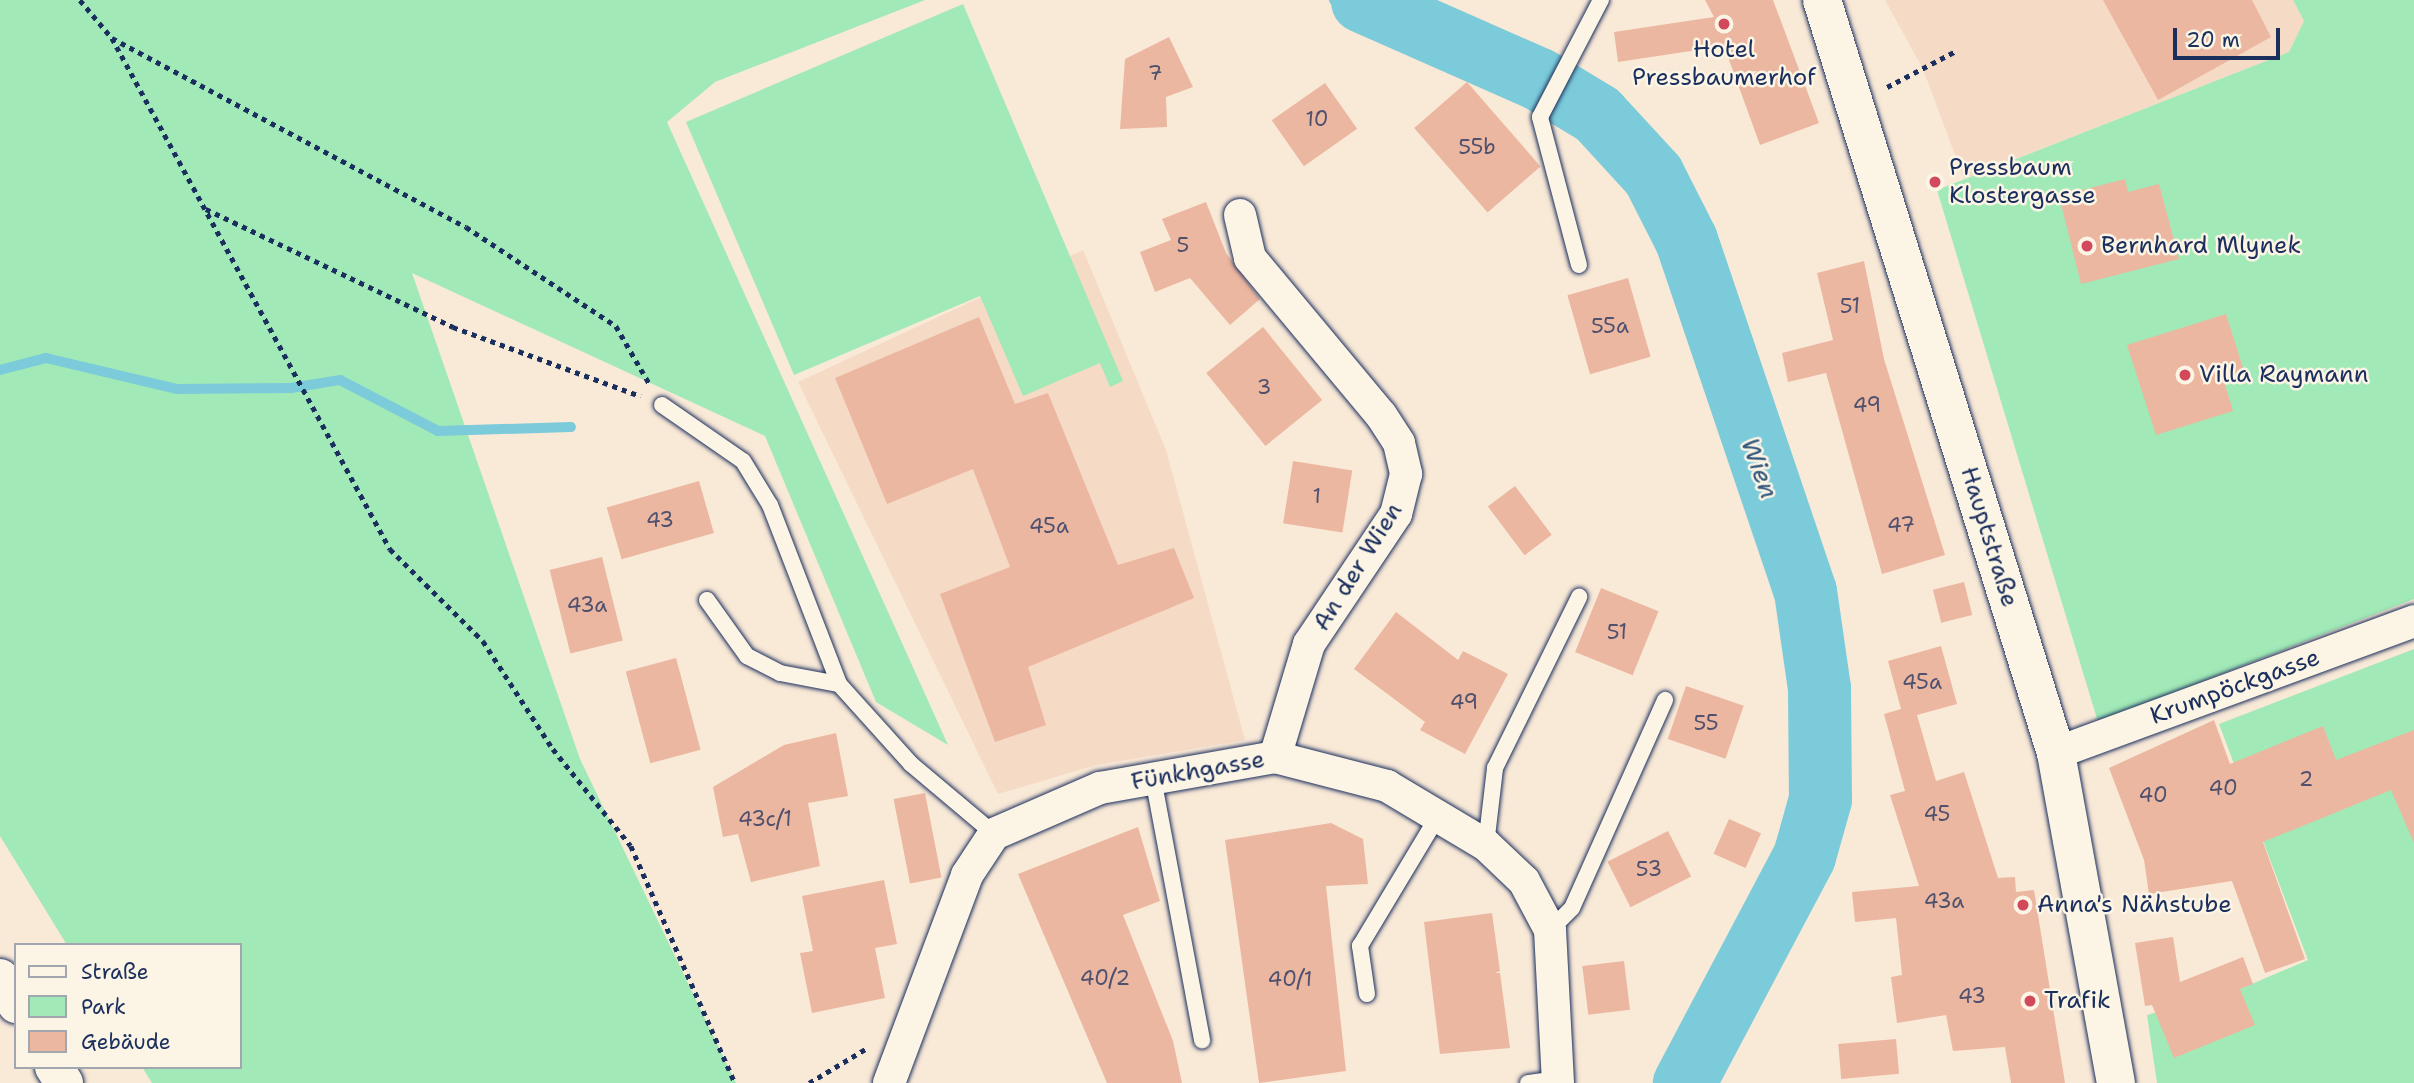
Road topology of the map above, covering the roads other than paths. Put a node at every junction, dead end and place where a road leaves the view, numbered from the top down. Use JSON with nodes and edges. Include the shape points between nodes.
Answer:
{"nodes":[{"id":1,"x":1601,"y":0,"type":"edge"},
{"id":2,"x":1822,"y":0,"type":"edge"},
{"id":3,"x":1240,"y":215,"type":"dead end"},
{"id":4,"x":1579,"y":265,"type":"dead end"},
{"id":5,"x":662,"y":405,"type":"road end"},
{"id":6,"x":1579,"y":597,"type":"dead end"},
{"id":7,"x":707,"y":600,"type":"dead end"},
{"id":8,"x":2414,"y":621,"type":"edge"},
{"id":9,"x":839,"y":684,"type":"junction"},
{"id":10,"x":1665,"y":700,"type":"dead end"},
{"id":11,"x":2056,"y":753,"type":"junction"},
{"id":12,"x":1275,"y":757,"type":"junction"},
{"id":13,"x":1153,"y":778,"type":"junction"},
{"id":14,"x":1438,"y":816,"type":"junction"},
{"id":15,"x":994,"y":834,"type":"junction"},
{"id":16,"x":1486,"y":845,"type":"junction"},
{"id":17,"x":1550,"y":930,"type":"junction"},
{"id":18,"x":0,"y":978,"type":"edge"},
{"id":19,"x":1367,"y":994,"type":"dead end"},
{"id":20,"x":14,"y":1001,"type":"edge"},
{"id":21,"x":1202,"y":1040,"type":"dead end"},
{"id":22,"x":1548,"y":1082,"type":"edge"},
{"id":23,"x":889,"y":1083,"type":"edge"},
{"id":24,"x":2116,"y":1083,"type":"edge"}],
"edges":[{"from":1,"to":4,"type":"lane","via":[[1540,117]]},
{"from":2,"to":11,"type":"main road","name":"Hauptstraße"},
{"from":3,"to":12,"type":"street","name":"An der Wien","via":[[1250,258],[1381,415],[1399,443],[1406,474],[1396,514],[1309,644]]},
{"from":5,"to":9,"type":"lane","via":[[743,461],[770,505]]},
{"from":6,"to":16,"type":"lane","via":[[1495,768]]},
{"from":7,"to":9,"type":"lane","via":[[747,656],[780,673]]},
{"from":8,"to":11,"type":"street","name":"Krumpöckgasse"},
{"from":9,"to":15,"type":"lane","via":[[911,764]]},
{"from":10,"to":17,"type":"lane","via":[[1572,908]]},
{"from":11,"to":24,"type":"main road","name":"Hauptstraße"},
{"from":12,"to":13,"type":"street","name":"Fünkhgasse"},
{"from":12,"to":14,"type":"street","name":"Fünkhgasse","via":[[1387,786]]},
{"from":13,"to":15,"type":"street","name":"Fünkhgasse","via":[[1100,788]]},
{"from":13,"to":21,"type":"lane"},
{"from":14,"to":16,"type":"street","name":"Fünkhgasse"},
{"from":14,"to":19,"type":"lane","via":[[1360,946]]},
{"from":15,"to":23,"type":"street","via":[[967,874]]},
{"from":16,"to":17,"type":"street","name":"Fünkhgasse","via":[[1524,881]]},
{"from":17,"to":22,"type":"street","name":"Fünkhgasse","via":[[1558,990]]},
{"from":18,"to":20,"type":"main road"}]}
